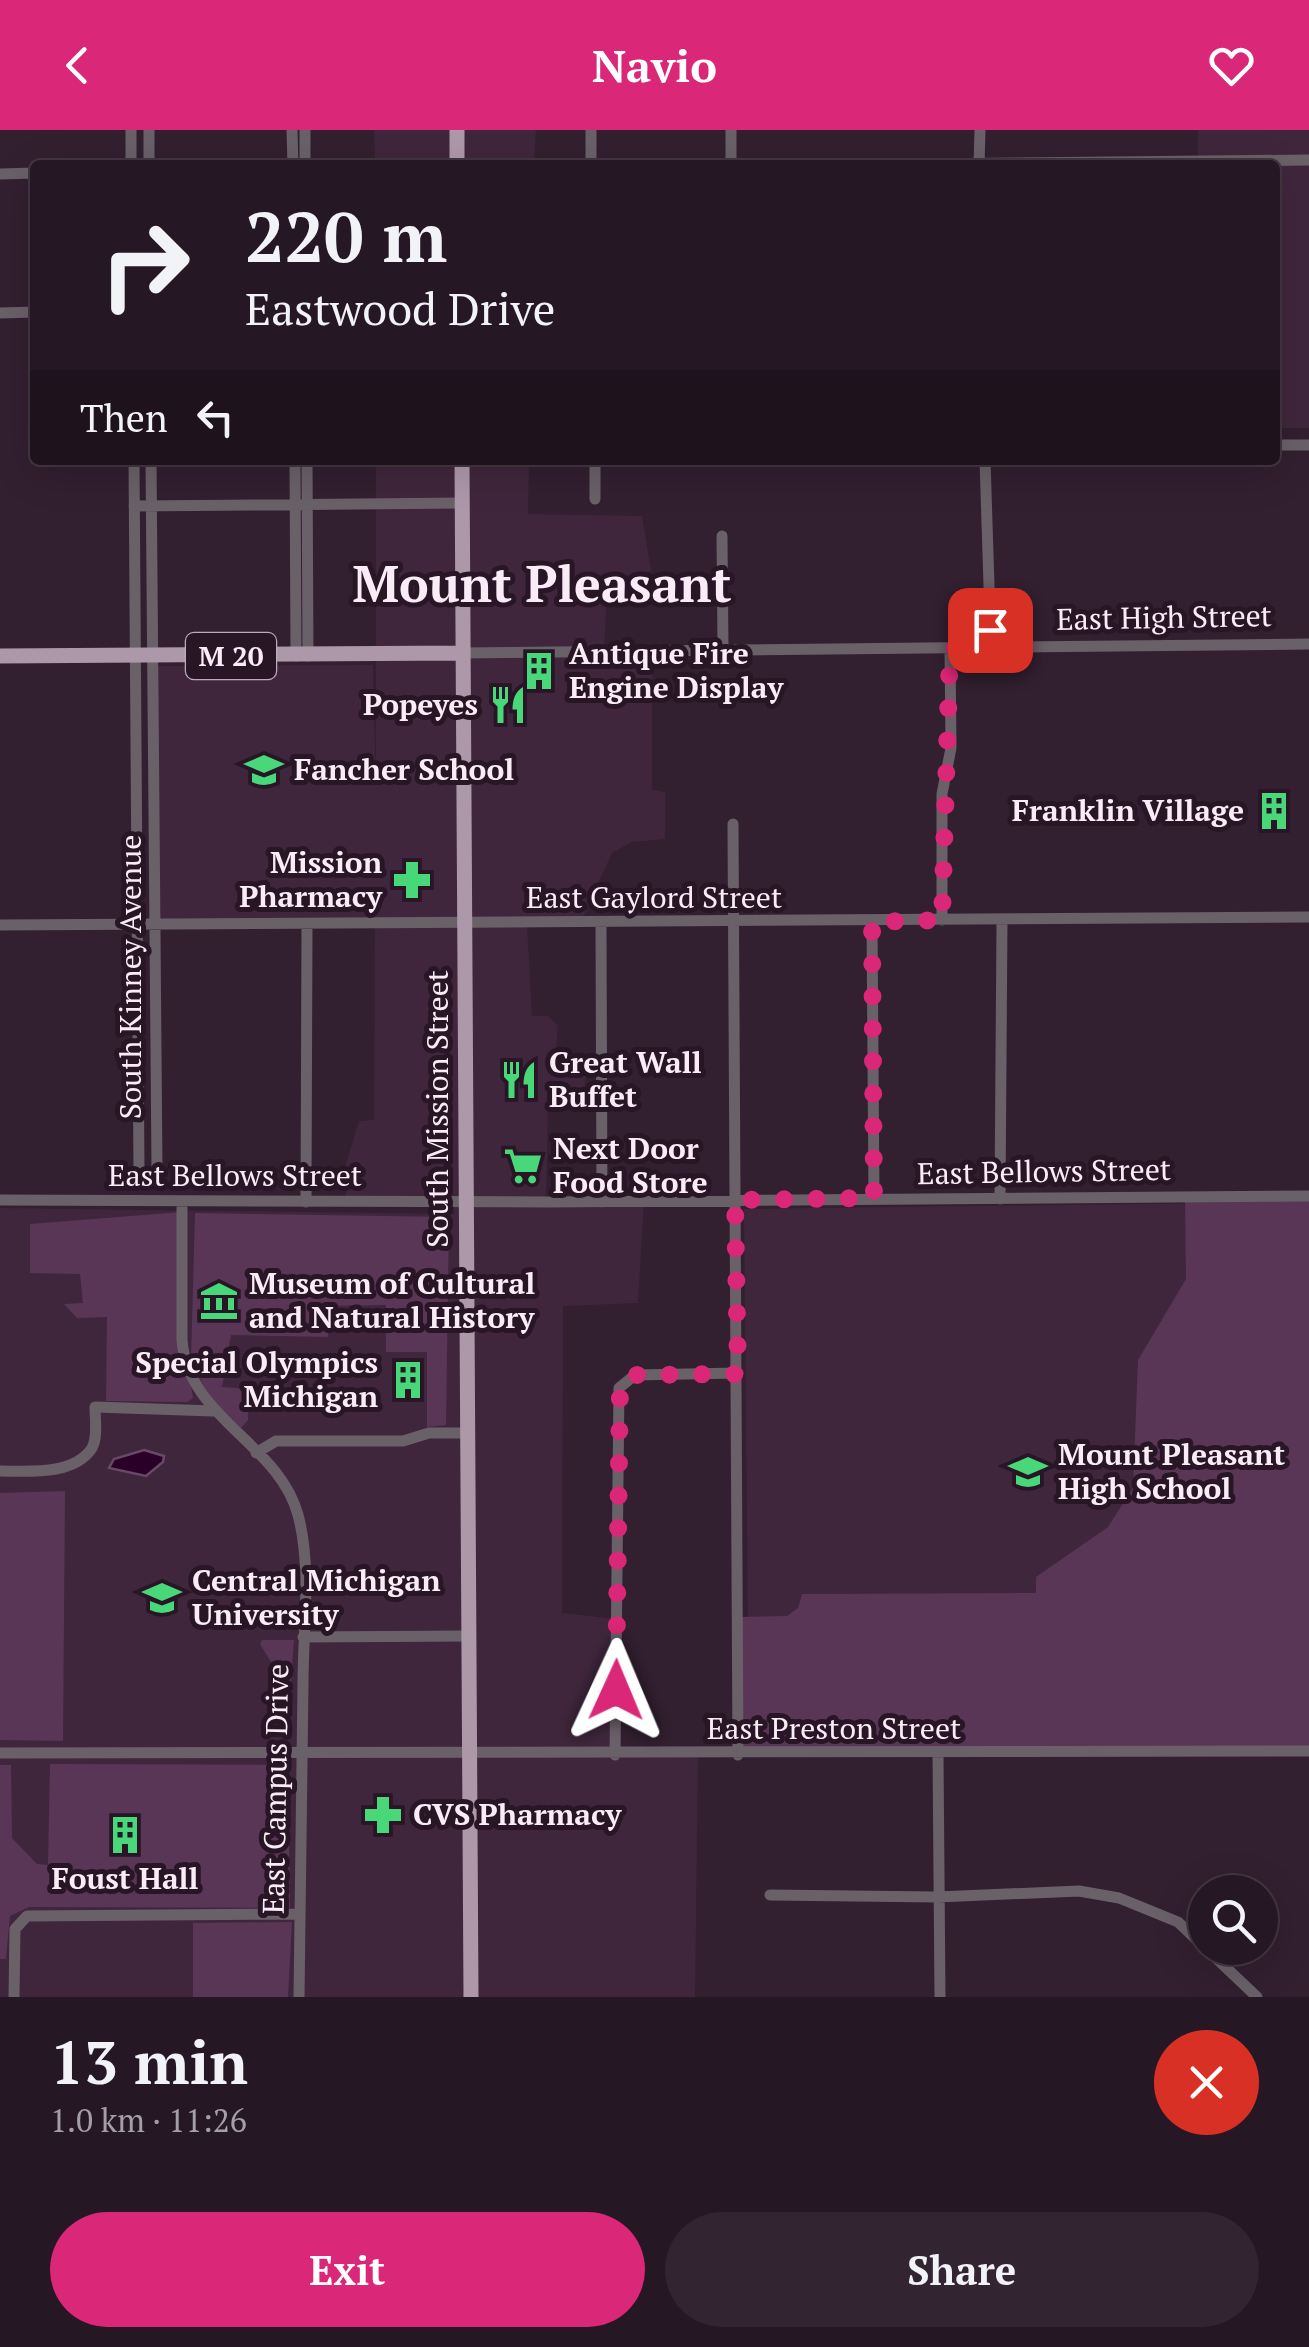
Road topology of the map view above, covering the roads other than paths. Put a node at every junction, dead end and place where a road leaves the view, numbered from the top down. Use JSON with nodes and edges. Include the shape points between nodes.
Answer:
{"nodes":[{"id":1,"x":131,"y":130,"type":"edge"},
{"id":2,"x":149,"y":130,"type":"edge"},
{"id":3,"x":292,"y":130,"type":"edge"},
{"id":4,"x":305,"y":130,"type":"edge"},
{"id":5,"x":457,"y":130,"type":"edge"},
{"id":6,"x":591,"y":130,"type":"edge"},
{"id":7,"x":731,"y":130,"type":"edge"},
{"id":8,"x":980,"y":130,"type":"edge"},
{"id":9,"x":131,"y":160,"type":"edge"},
{"id":10,"x":150,"y":160,"type":"edge"},
{"id":11,"x":293,"y":160,"type":"edge"},
{"id":12,"x":305,"y":160,"type":"edge"},
{"id":13,"x":457,"y":160,"type":"edge"},
{"id":14,"x":592,"y":160,"type":"edge"},
{"id":15,"x":731,"y":160,"type":"edge"},
{"id":16,"x":979,"y":160,"type":"edge"},
{"id":17,"x":1280,"y":160,"type":"edge"},
{"id":18,"x":1309,"y":160,"type":"edge"},
{"id":19,"x":30,"y":173,"type":"edge"},
{"id":20,"x":0,"y":174,"type":"edge"},
{"id":21,"x":30,"y":312,"type":"edge"},
{"id":22,"x":0,"y":313,"type":"edge"},
{"id":23,"x":1309,"y":445,"type":"edge"},
{"id":24,"x":1280,"y":446,"type":"edge"},
{"id":25,"x":134,"y":465,"type":"edge"},
{"id":26,"x":151,"y":465,"type":"edge"},
{"id":27,"x":296,"y":465,"type":"edge"},
{"id":28,"x":306,"y":465,"type":"edge"},
{"id":29,"x":462,"y":465,"type":"edge"},
{"id":30,"x":595,"y":465,"type":"edge"},
{"id":31,"x":985,"y":465,"type":"edge"},
{"id":32,"x":595,"y":499,"type":"dead end"},
{"id":33,"x":301,"y":504,"type":"junction"},
{"id":34,"x":462,"y":504,"type":"junction"},
{"id":35,"x":134,"y":506,"type":"junction"},
{"id":36,"x":152,"y":506,"type":"junction"},
{"id":37,"x":722,"y":536,"type":"dead end"},
{"id":38,"x":1309,"y":644,"type":"edge"},
{"id":39,"x":723,"y":648,"type":"junction"},
{"id":40,"x":950,"y":648,"type":"junction"},
{"id":41,"x":991,"y":648,"type":"junction"},
{"id":42,"x":462,"y":653,"type":"junction"},
{"id":43,"x":0,"y":656,"type":"edge"},
{"id":44,"x":136,"y":656,"type":"junction"},
{"id":45,"x":153,"y":656,"type":"junction"},
{"id":46,"x":302,"y":656,"type":"junction"},
{"id":47,"x":733,"y":824,"type":"dead end"},
{"id":48,"x":1309,"y":917,"type":"edge"},
{"id":49,"x":942,"y":920,"type":"junction"},
{"id":50,"x":1002,"y":920,"type":"junction"},
{"id":51,"x":734,"y":922,"type":"junction"},
{"id":52,"x":872,"y":922,"type":"junction"},
{"id":53,"x":465,"y":924,"type":"junction"},
{"id":54,"x":600,"y":924,"type":"junction"},
{"id":55,"x":0,"y":925,"type":"edge"},
{"id":56,"x":138,"y":926,"type":"junction"},
{"id":57,"x":307,"y":926,"type":"junction"},
{"id":58,"x":155,"y":927,"type":"junction"},
{"id":59,"x":1309,"y":1196,"type":"edge"},
{"id":60,"x":874,"y":1198,"type":"junction"},
{"id":61,"x":1000,"y":1199,"type":"junction"},
{"id":62,"x":0,"y":1200,"type":"edge"},
{"id":63,"x":735,"y":1200,"type":"junction"},
{"id":64,"x":182,"y":1201,"type":"junction"},
{"id":65,"x":306,"y":1202,"type":"junction"},
{"id":66,"x":465,"y":1202,"type":"junction"},
{"id":67,"x":602,"y":1202,"type":"junction"},
{"id":68,"x":738,"y":1374,"type":"junction"},
{"id":69,"x":213,"y":1410,"type":"junction"},
{"id":70,"x":468,"y":1432,"type":"junction"},
{"id":71,"x":256,"y":1453,"type":"junction"},
{"id":72,"x":0,"y":1471,"type":"edge"},
{"id":73,"x":470,"y":1636,"type":"junction"},
{"id":74,"x":303,"y":1637,"type":"junction"},
{"id":75,"x":471,"y":1750,"type":"junction"},
{"id":76,"x":302,"y":1751,"type":"junction"},
{"id":77,"x":1309,"y":1751,"type":"edge"},
{"id":78,"x":0,"y":1754,"type":"edge"},
{"id":79,"x":938,"y":1754,"type":"junction"},
{"id":80,"x":738,"y":1755,"type":"junction"},
{"id":81,"x":615,"y":1756,"type":"junction"},
{"id":82,"x":770,"y":1895,"type":"dead end"},
{"id":83,"x":937,"y":1898,"type":"junction"},
{"id":84,"x":300,"y":1914,"type":"junction"},
{"id":85,"x":14,"y":1997,"type":"edge"},
{"id":86,"x":299,"y":1997,"type":"edge"},
{"id":87,"x":471,"y":1997,"type":"edge"},
{"id":88,"x":940,"y":1997,"type":"edge"},
{"id":89,"x":1257,"y":1997,"type":"edge"}],
"edges":[{"from":1,"to":9,"type":"street"},
{"from":2,"to":10,"type":"street"},
{"from":3,"to":11,"type":"street"},
{"from":4,"to":12,"type":"street"},
{"from":5,"to":13,"type":"main road"},
{"from":6,"to":14,"type":"street"},
{"from":7,"to":15,"type":"street"},
{"from":8,"to":16,"type":"street"},
{"from":17,"to":18,"type":"street"},
{"from":19,"to":20,"type":"street"},
{"from":21,"to":22,"type":"street"},
{"from":23,"to":24,"type":"street"},
{"from":25,"to":35,"type":"street","name":"South Kinney Avenue"},
{"from":26,"to":36,"type":"street","name":"South Kinney Avenue"},
{"from":27,"to":33,"type":"street"},
{"from":28,"to":33,"type":"street"},
{"from":29,"to":34,"type":"main road","name":"South Mission Street"},
{"from":30,"to":32,"type":"street"},
{"from":31,"to":41,"type":"street"},
{"from":33,"to":34,"type":"street"},
{"from":33,"to":36,"type":"street"},
{"from":33,"to":46,"type":"street"},
{"from":34,"to":42,"type":"main road","name":"South Mission Street"},
{"from":35,"to":36,"type":"street"},
{"from":35,"to":44,"type":"street","name":"South Kinney Avenue"},
{"from":36,"to":45,"type":"street","name":"South Kinney Avenue"},
{"from":37,"to":39,"type":"street"},
{"from":38,"to":41,"type":"street","name":"East High Street"},
{"from":39,"to":40,"type":"street","name":"East High Street"},
{"from":39,"to":42,"type":"street","name":"East High Street"},
{"from":40,"to":41,"type":"street","name":"East High Street"},
{"from":40,"to":49,"type":"street"},
{"from":42,"to":46,"type":"main road","name":"East High Street","number":"M 20"},
{"from":42,"to":53,"type":"main road","name":"South Mission Street"},
{"from":43,"to":44,"type":"main road","name":"East High Street","number":"M 20"},
{"from":44,"to":45,"type":"main road","name":"East High Street","number":"M 20"},
{"from":44,"to":56,"type":"street","name":"South Kinney Avenue"},
{"from":45,"to":46,"type":"main road","name":"East High Street","number":"M 20"},
{"from":45,"to":58,"type":"street","name":"South Kinney Avenue"},
{"from":47,"to":51,"type":"street"},
{"from":48,"to":50,"type":"street","name":"East Gaylord Street"},
{"from":49,"to":50,"type":"street","name":"East Gaylord Street"},
{"from":49,"to":52,"type":"street","name":"East Gaylord Street"},
{"from":50,"to":61,"type":"street"},
{"from":51,"to":52,"type":"street","name":"East Gaylord Street"},
{"from":51,"to":54,"type":"street","name":"East Gaylord Street"},
{"from":51,"to":63,"type":"street"},
{"from":52,"to":60,"type":"street"},
{"from":53,"to":54,"type":"street","name":"East Gaylord Street"},
{"from":53,"to":57,"type":"street","name":"East Gaylord Street"},
{"from":53,"to":66,"type":"main road","name":"South Mission Street"},
{"from":54,"to":67,"type":"street"},
{"from":55,"to":56,"type":"street","name":"East Gaylord Street"},
{"from":56,"to":58,"type":"street","name":"East Gaylord Street"},
{"from":56,"to":58,"type":"street","name":"South Kinney Avenue","via":[[138,1170],[148,1181],[157,1173]]},
{"from":57,"to":58,"type":"street","name":"East Gaylord Street"},
{"from":57,"to":65,"type":"street"},
{"from":59,"to":61,"type":"street","name":"East Bellows Street"},
{"from":60,"to":61,"type":"street","name":"East Bellows Street"},
{"from":60,"to":63,"type":"street","name":"East Bellows Street"},
{"from":62,"to":64,"type":"street","name":"East Bellows Street"},
{"from":63,"to":67,"type":"street","name":"East Bellows Street"},
{"from":63,"to":68,"type":"street"},
{"from":64,"to":65,"type":"street","name":"East Bellows Street"},
{"from":64,"to":69,"type":"street","name":"East Campus Drive","via":[[182,1346]]},
{"from":65,"to":66,"type":"street","name":"East Bellows Street"},
{"from":66,"to":67,"type":"street","name":"East Bellows Street"},
{"from":66,"to":70,"type":"main road","name":"South Mission Street"},
{"from":68,"to":80,"type":"street"},
{"from":68,"to":81,"type":"street","via":[[635,1375],[620,1388]]},
{"from":69,"to":71,"type":"street","name":"East Campus Drive"},
{"from":69,"to":72,"type":"street","via":[[95,1408],[94,1443],[87,1453],[49,1471]]},
{"from":70,"to":71,"type":"street","via":[[403,1441],[276,1441]]},
{"from":70,"to":73,"type":"main road","name":"South Mission Street"},
{"from":71,"to":74,"type":"street","name":"East Campus Drive","via":[[284,1484],[299,1519]]},
{"from":73,"to":74,"type":"street"},
{"from":73,"to":75,"type":"main road","name":"South Mission Street"},
{"from":74,"to":76,"type":"street","name":"East Campus Drive"},
{"from":75,"to":76,"type":"street","name":"East Preston Street"},
{"from":75,"to":81,"type":"street","name":"East Preston Street"},
{"from":75,"to":87,"type":"main road","name":"South Mission Street"},
{"from":76,"to":78,"type":"street","name":"East Preston Street"},
{"from":76,"to":84,"type":"street","name":"East Campus Drive"},
{"from":77,"to":79,"type":"street","name":"East Preston Street"},
{"from":79,"to":80,"type":"street","name":"East Preston Street"},
{"from":79,"to":83,"type":"street"},
{"from":80,"to":81,"type":"street","name":"East Preston Street"},
{"from":82,"to":83,"type":"street"},
{"from":83,"to":88,"type":"street"},
{"from":83,"to":89,"type":"street","via":[[1079,1891],[1119,1898],[1178,1922]]},
{"from":84,"to":85,"type":"street","via":[[26,1916],[15,1929]]},
{"from":84,"to":86,"type":"street","name":"East Campus Drive"}]}
